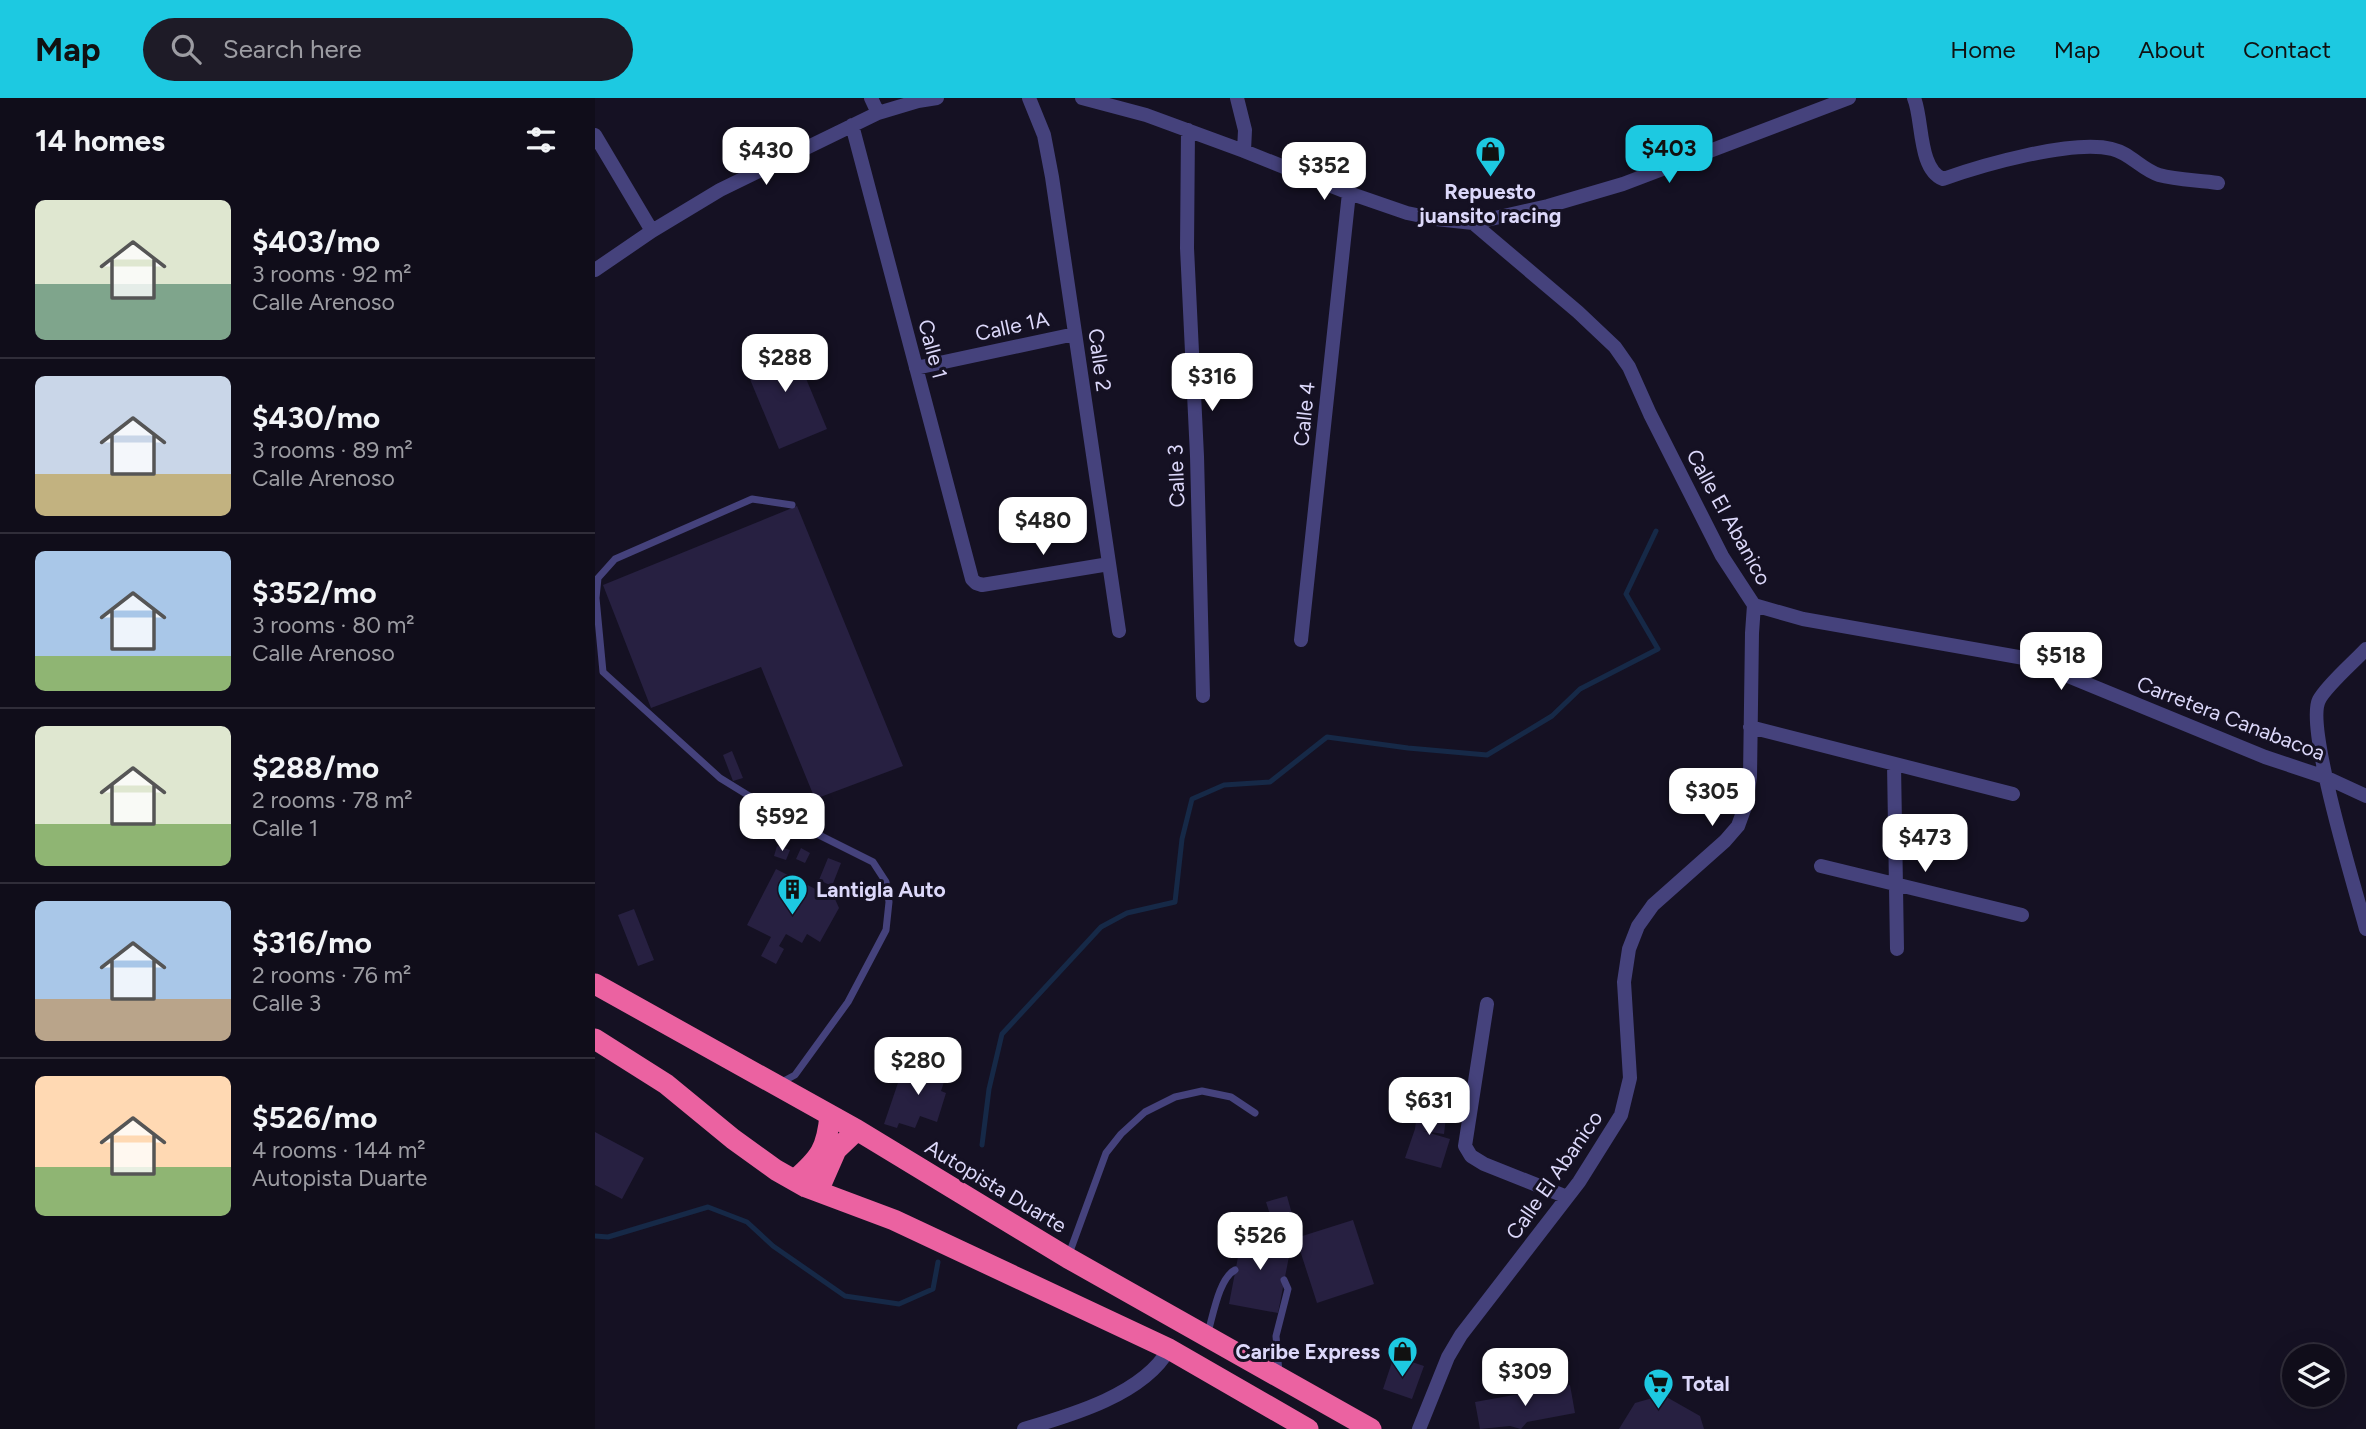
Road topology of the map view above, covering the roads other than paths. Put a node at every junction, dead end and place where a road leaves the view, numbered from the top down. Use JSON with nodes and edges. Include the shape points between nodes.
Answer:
{"nodes":[{"id":1,"x":871,"y":98,"type":"edge"},
{"id":2,"x":937,"y":98,"type":"edge"},
{"id":3,"x":1029,"y":98,"type":"edge"},
{"id":4,"x":1082,"y":98,"type":"edge"},
{"id":5,"x":1237,"y":98,"type":"edge"},
{"id":6,"x":1849,"y":98,"type":"edge"},
{"id":7,"x":1914,"y":98,"type":"edge"},
{"id":8,"x":878,"y":113,"type":"junction"},
{"id":9,"x":852,"y":125,"type":"junction"},
{"id":10,"x":1188,"y":130,"type":"junction"},
{"id":11,"x":595,"y":135,"type":"edge"},
{"id":12,"x":1244,"y":151,"type":"junction"},
{"id":13,"x":2218,"y":183,"type":"dead end"},
{"id":14,"x":1349,"y":193,"type":"junction"},
{"id":15,"x":1473,"y":223,"type":"junction"},
{"id":16,"x":652,"y":231,"type":"junction"},
{"id":17,"x":595,"y":270,"type":"edge"},
{"id":18,"x":1075,"y":334,"type":"junction"},
{"id":19,"x":916,"y":368,"type":"junction"},
{"id":20,"x":792,"y":506,"type":"dead end"},
{"id":21,"x":1109,"y":564,"type":"junction"},
{"id":22,"x":1754,"y":605,"type":"junction"},
{"id":23,"x":1119,"y":631,"type":"dead end"},
{"id":24,"x":1301,"y":639,"type":"dead end"},
{"id":25,"x":2366,"y":649,"type":"edge"},
{"id":26,"x":1203,"y":696,"type":"dead end"},
{"id":27,"x":1749,"y":727,"type":"junction"},
{"id":28,"x":1894,"y":764,"type":"junction"},
{"id":29,"x":2325,"y":776,"type":"junction"},
{"id":30,"x":2013,"y":794,"type":"dead end"},
{"id":31,"x":2366,"y":796,"type":"edge"},
{"id":32,"x":1821,"y":866,"type":"dead end"},
{"id":33,"x":1896,"y":885,"type":"junction"},
{"id":34,"x":2022,"y":915,"type":"dead end"},
{"id":35,"x":2366,"y":929,"type":"edge"},
{"id":36,"x":1897,"y":949,"type":"dead end"},
{"id":37,"x":595,"y":984,"type":"edge"},
{"id":38,"x":1487,"y":1004,"type":"dead end"},
{"id":39,"x":595,"y":1039,"type":"edge"},
{"id":40,"x":776,"y":1085,"type":"junction"},
{"id":41,"x":1255,"y":1113,"type":"dead end"},
{"id":42,"x":830,"y":1115,"type":"junction"},
{"id":43,"x":857,"y":1130,"type":"junction"},
{"id":44,"x":795,"y":1180,"type":"junction"},
{"id":45,"x":818,"y":1191,"type":"junction"},
{"id":46,"x":1567,"y":1197,"type":"junction"},
{"id":47,"x":1068,"y":1258,"type":"junction"},
{"id":48,"x":1235,"y":1270,"type":"dead end"},
{"id":49,"x":1284,"y":1280,"type":"dead end"},
{"id":50,"x":1207,"y":1336,"type":"junction"},
{"id":51,"x":1169,"y":1349,"type":"junction"},
{"id":52,"x":1279,"y":1377,"type":"junction"},
{"id":53,"x":1048,"y":1426,"type":"edge"},
{"id":54,"x":1024,"y":1429,"type":"edge"},
{"id":55,"x":1308,"y":1429,"type":"edge"},
{"id":56,"x":1371,"y":1429,"type":"edge"},
{"id":57,"x":1419,"y":1429,"type":"edge"}],
"edges":[{"from":1,"to":8,"type":"street"},
{"from":2,"to":8,"type":"street"},
{"from":3,"to":18,"type":"street","name":"Calle 2","via":[[1044,135]]},
{"from":4,"to":10,"type":"street"},
{"from":5,"to":12,"type":"street","via":[[1245,130]]},
{"from":6,"to":15,"type":"street","via":[[1623,184]]},
{"from":7,"to":13,"type":"street","via":[[1930,169],[1943,179],[2012,158],[2080,148],[2112,149],[2157,174]]},
{"from":8,"to":9,"type":"street"},
{"from":9,"to":16,"type":"street","via":[[720,190]]},
{"from":9,"to":19,"type":"street","name":"Calle 1"},
{"from":10,"to":12,"type":"street"},
{"from":10,"to":26,"type":"street","name":"Calle 3","via":[[1187,248]]},
{"from":11,"to":16,"type":"street"},
{"from":12,"to":14,"type":"street"},
{"from":14,"to":15,"type":"street","via":[[1407,213]]},
{"from":14,"to":24,"type":"street","name":"Calle 4"},
{"from":15,"to":22,"type":"street","name":"Calle El Abanico","via":[[1615,347],[1722,556]]},
{"from":16,"to":17,"type":"street"},
{"from":18,"to":19,"type":"street","name":"Calle 1A"},
{"from":18,"to":21,"type":"street","name":"Calle 2"},
{"from":19,"to":21,"type":"street","name":"Calle 1","via":[[972,579],[982,585]]},
{"from":20,"to":40,"type":"lane","via":[[752,499],[615,559],[598,578],[596,598],[603,672],[720,778],[783,817],[873,862],[886,882],[886,930],[848,1002],[795,1075]]},
{"from":21,"to":23,"type":"street","name":"Calle 2"},
{"from":22,"to":27,"type":"street","name":"Calle El Abanico"},
{"from":22,"to":29,"type":"street","name":"Carretera Canabacoa","via":[[1803,619],[2024,658],[2265,757]]},
{"from":25,"to":29,"type":"street","via":[[2319,700],[2315,711]]},
{"from":27,"to":28,"type":"street"},
{"from":27,"to":46,"type":"street","name":"Calle El Abanico","via":[[1750,777],[1738,826],[1653,905],[1637,926],[1624,982],[1630,1077],[1621,1115]]},
{"from":28,"to":30,"type":"street"},
{"from":28,"to":33,"type":"street"},
{"from":29,"to":31,"type":"street","name":"Carretera Canabacoa"},
{"from":29,"to":35,"type":"street"},
{"from":32,"to":33,"type":"street"},
{"from":33,"to":34,"type":"street"},
{"from":33,"to":36,"type":"street"},
{"from":37,"to":40,"type":"highway","name":"Autopista Duarte"},
{"from":38,"to":46,"type":"street","via":[[1465,1146],[1484,1164]]},
{"from":39,"to":44,"type":"highway","via":[[666,1084],[733,1139]]},
{"from":40,"to":42,"type":"highway","name":"Autopista Duarte"},
{"from":41,"to":47,"type":"lane","via":[[1231,1097],[1202,1091],[1175,1097],[1145,1112],[1106,1153]]},
{"from":42,"to":43,"type":"highway","name":"Autopista Duarte"},
{"from":42,"to":44,"type":"highway","via":[[822,1153]]},
{"from":43,"to":45,"type":"highway","via":[[836,1150]]},
{"from":43,"to":47,"type":"highway","name":"Autopista Duarte"},
{"from":44,"to":45,"type":"highway"},
{"from":45,"to":51,"type":"highway","via":[[894,1220]]},
{"from":46,"to":57,"type":"street","name":"Calle El Abanico","via":[[1461,1335]]},
{"from":47,"to":50,"type":"highway","name":"Autopista Duarte"},
{"from":48,"to":50,"type":"lane","via":[[1224,1281]]},
{"from":49,"to":52,"type":"lane","via":[[1288,1289],[1276,1336]]},
{"from":50,"to":52,"type":"highway","name":"Autopista Duarte"},
{"from":51,"to":53,"type":"street","via":[[1161,1363],[1114,1398]]},
{"from":51,"to":55,"type":"highway"},
{"from":52,"to":56,"type":"highway","name":"Autopista Duarte"},
{"from":53,"to":54,"type":"street"}]}
